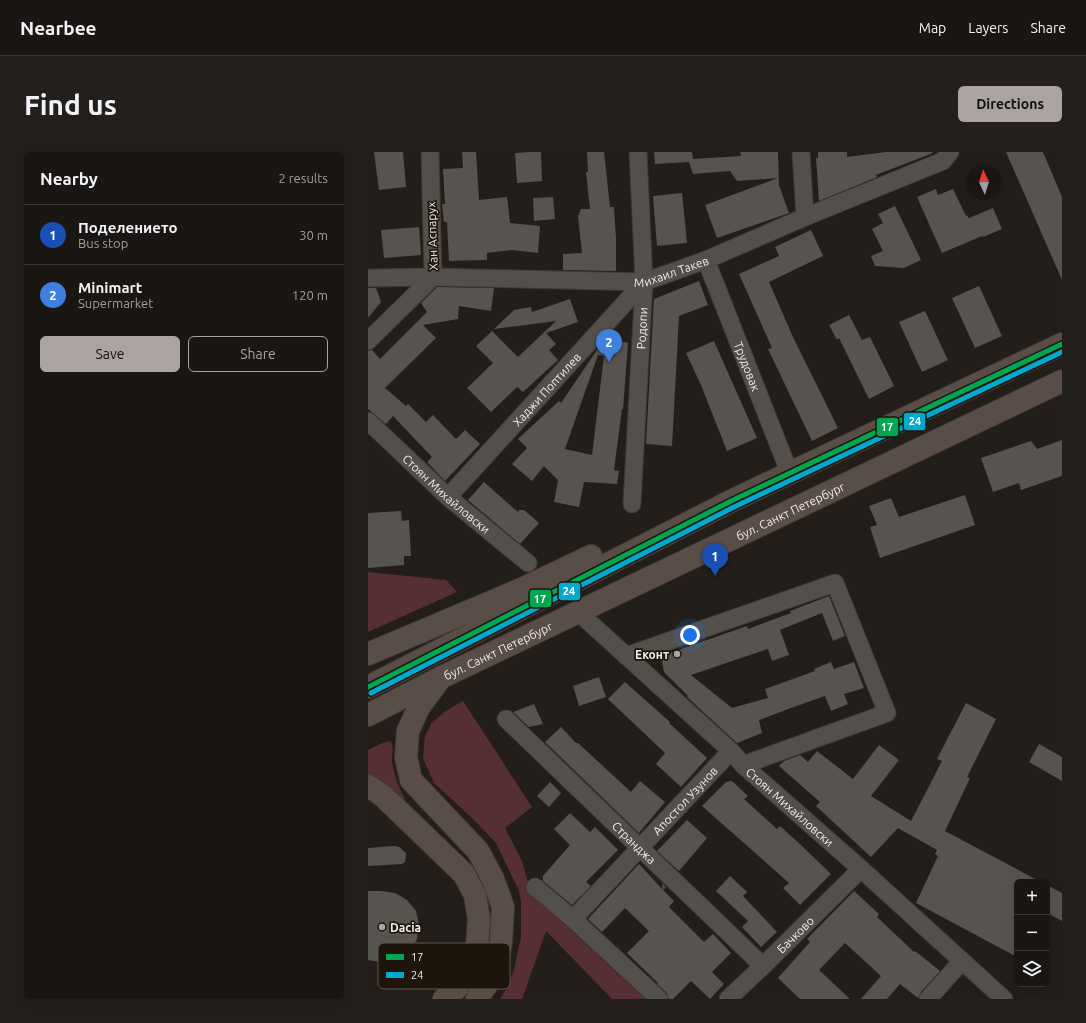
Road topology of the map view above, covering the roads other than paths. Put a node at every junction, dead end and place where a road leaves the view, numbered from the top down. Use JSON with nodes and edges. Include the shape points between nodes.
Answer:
{"nodes":[{"id":1,"x":430,"y":152,"type":"edge"},
{"id":2,"x":638,"y":152,"type":"edge"},
{"id":3,"x":801,"y":152,"type":"edge"},
{"id":4,"x":950,"y":152,"type":"edge"},
{"id":5,"x":805,"y":216,"type":"junction"},
{"id":6,"x":706,"y":260,"type":"junction"},
{"id":7,"x":434,"y":277,"type":"junction"},
{"id":8,"x":368,"y":278,"type":"edge"},
{"id":9,"x":644,"y":282,"type":"junction"},
{"id":10,"x":368,"y":340,"type":"edge"},
{"id":11,"x":1062,"y":344,"type":"edge"},
{"id":12,"x":1062,"y":381,"type":"edge"},
{"id":13,"x":368,"y":421,"type":"edge"},
{"id":14,"x":790,"y":474,"type":"junction"},
{"id":15,"x":448,"y":497,"type":"junction"},
{"id":16,"x":731,"y":501,"type":"junction"},
{"id":17,"x":632,"y":504,"type":"dead end"},
{"id":18,"x":528,"y":563,"type":"dead end"},
{"id":19,"x":578,"y":612,"type":"junction"},
{"id":20,"x":368,"y":654,"type":"edge"},
{"id":21,"x":626,"y":656,"type":"junction"},
{"id":22,"x":442,"y":677,"type":"junction"},
{"id":23,"x":368,"y":687,"type":"edge"},
{"id":24,"x":368,"y":715,"type":"edge"},
{"id":25,"x":506,"y":719,"type":"dead end"},
{"id":26,"x":731,"y":751,"type":"junction"},
{"id":27,"x":743,"y":765,"type":"junction"},
{"id":28,"x":368,"y":786,"type":"edge"},
{"id":29,"x":640,"y":848,"type":"junction"},
{"id":30,"x":861,"y":869,"type":"junction"},
{"id":31,"x":535,"y":887,"type":"dead end"},
{"id":32,"x":573,"y":919,"type":"junction"},
{"id":33,"x":477,"y":943,"type":"edge"},
{"id":34,"x":502,"y":943,"type":"edge"},
{"id":35,"x":962,"y":960,"type":"junction"},
{"id":36,"x":763,"y":966,"type":"junction"},
{"id":37,"x":456,"y":989,"type":"edge"},
{"id":38,"x":484,"y":989,"type":"edge"},
{"id":39,"x":444,"y":999,"type":"edge"},
{"id":40,"x":477,"y":999,"type":"edge"},
{"id":41,"x":659,"y":999,"type":"edge"},
{"id":42,"x":728,"y":999,"type":"edge"},
{"id":43,"x":928,"y":999,"type":"edge"},
{"id":44,"x":1004,"y":999,"type":"edge"}],
"edges":[{"from":1,"to":7,"type":"street","name":"Хан Аспарух"},
{"from":2,"to":9,"type":"street","name":"Родопи"},
{"from":3,"to":5,"type":"street"},
{"from":4,"to":5,"type":"street","name":"Михаил Такев","via":[[943,161]]},
{"from":5,"to":6,"type":"street","name":"Михаил Такев"},
{"from":6,"to":9,"type":"street","name":"Михаил Такев"},
{"from":6,"to":14,"type":"street","name":"Трудовак"},
{"from":7,"to":8,"type":"street","name":"Михаил Такев"},
{"from":7,"to":9,"type":"street","name":"Михаил Такев"},
{"from":7,"to":10,"type":"street","name":"Хан Аспарух"},
{"from":9,"to":15,"type":"street","name":"Хаджи Поптилев"},
{"from":9,"to":17,"type":"street","name":"Родопи"},
{"from":11,"to":14,"type":"main road","name":"бул. Санкт Петербург"},
{"from":12,"to":19,"type":"main road","name":"бул. Санкт Петербург"},
{"from":13,"to":15,"type":"street","name":"Стоян Михайловски"},
{"from":14,"to":16,"type":"main road","name":"бул. Санкт Петербург"},
{"from":15,"to":18,"type":"street","name":"Стоян Михайловски"},
{"from":16,"to":20,"type":"main road","via":[[634,535],[524,588]]},
{"from":16,"to":23,"type":"main road","name":"бул. Санкт Петербург"},
{"from":19,"to":21,"type":"street","name":"Стоян Михайловски"},
{"from":19,"to":22,"type":"main road","name":"бул. Санкт Петербург"},
{"from":21,"to":26,"type":"street","name":"Стоян Михайловски"},
{"from":21,"to":27,"type":"street","via":[[835,583],[887,713]]},
{"from":22,"to":24,"type":"main road","name":"бул. Санкт Петербург"},
{"from":22,"to":34,"type":"main road","via":[[419,707],[408,730],[406,757],[411,780],[478,851],[493,879],[503,906]]},
{"from":25,"to":29,"type":"street","name":"Странджа"},
{"from":26,"to":27,"type":"street","name":"Стоян Михайловски"},
{"from":26,"to":29,"type":"street","name":"Апостол Узунов"},
{"from":27,"to":30,"type":"street","name":"Стоян Михайловски"},
{"from":28,"to":33,"type":"main road","via":[[382,795],[464,874],[475,895],[479,919]]},
{"from":29,"to":32,"type":"street","name":"Апостол Узунов"},
{"from":29,"to":36,"type":"street","name":"Странджа"},
{"from":30,"to":35,"type":"street","name":"Стоян Михайловски"},
{"from":30,"to":36,"type":"street","name":"Бачково"},
{"from":31,"to":32,"type":"street"},
{"from":32,"to":41,"type":"street"},
{"from":35,"to":43,"type":"street"},
{"from":35,"to":44,"type":"street","name":"Стоян Михайловски"},
{"from":36,"to":42,"type":"street","name":"Бачково"},
{"from":37,"to":39,"type":"main road"},
{"from":38,"to":40,"type":"main road"}]}
